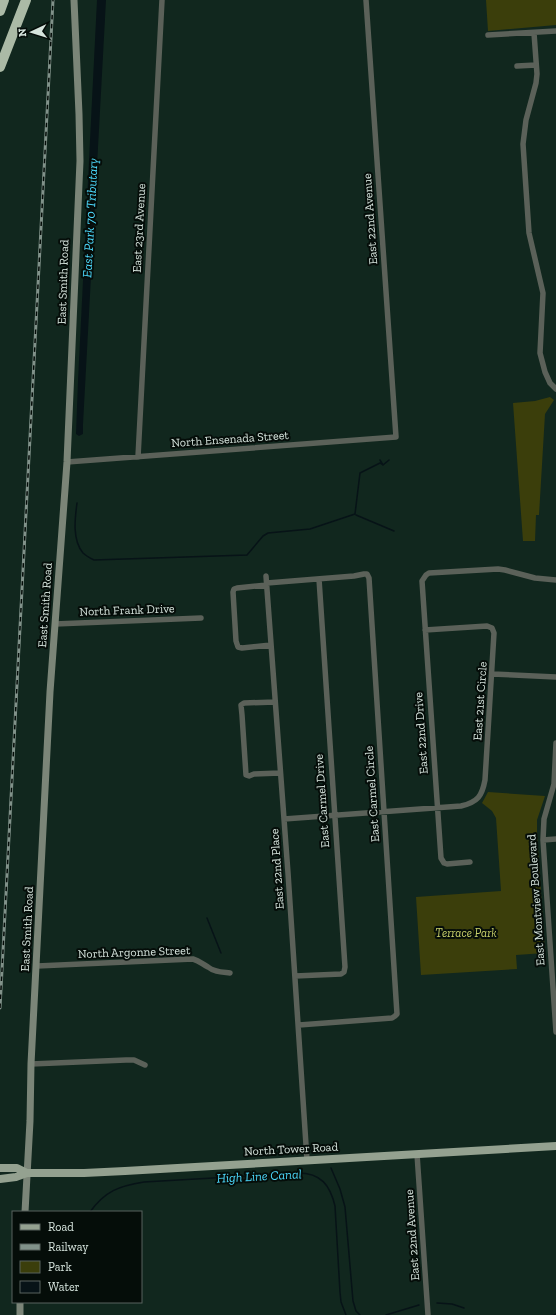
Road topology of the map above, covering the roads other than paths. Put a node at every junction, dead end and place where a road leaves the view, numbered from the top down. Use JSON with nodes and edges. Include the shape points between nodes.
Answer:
{"nodes":[{"id":1,"x":4,"y":0,"type":"edge"},
{"id":2,"x":26,"y":0,"type":"edge"},
{"id":3,"x":74,"y":0,"type":"edge"},
{"id":4,"x":162,"y":0,"type":"edge"},
{"id":5,"x":366,"y":0,"type":"edge"},
{"id":6,"x":0,"y":11,"type":"edge"},
{"id":7,"x":556,"y":31,"type":"edge"},
{"id":8,"x":534,"y":33,"type":"junction"},
{"id":9,"x":488,"y":35,"type":"dead end"},
{"id":10,"x":536,"y":64,"type":"junction"},
{"id":11,"x":518,"y":66,"type":"dead end"},
{"id":12,"x":0,"y":67,"type":"edge"},
{"id":13,"x":556,"y":389,"type":"edge"},
{"id":14,"x":396,"y":437,"type":"joint"},
{"id":15,"x":138,"y":457,"type":"junction"},
{"id":16,"x":67,"y":462,"type":"junction"},
{"id":17,"x":266,"y":576,"type":"dead end"},
{"id":18,"x":318,"y":579,"type":"junction"},
{"id":19,"x":556,"y":580,"type":"edge"},
{"id":20,"x":267,"y":584,"type":"junction"},
{"id":21,"x":201,"y":618,"type":"dead end"},
{"id":22,"x":55,"y":624,"type":"junction"},
{"id":23,"x":425,"y":630,"type":"junction"},
{"id":24,"x":271,"y":645,"type":"junction"},
{"id":25,"x":492,"y":674,"type":"junction"},
{"id":26,"x":556,"y":677,"type":"edge"},
{"id":27,"x":275,"y":702,"type":"junction"},
{"id":28,"x":556,"y":743,"type":"edge"},
{"id":29,"x":280,"y":773,"type":"junction"},
{"id":30,"x":555,"y":774,"type":"edge"},
{"id":31,"x":437,"y":807,"type":"junction"},
{"id":32,"x":384,"y":812,"type":"junction"},
{"id":33,"x":334,"y":816,"type":"junction"},
{"id":34,"x":284,"y":819,"type":"junction"},
{"id":35,"x":556,"y":839,"type":"edge"},
{"id":36,"x":543,"y":840,"type":"junction"},
{"id":37,"x":470,"y":862,"type":"dead end"},
{"id":38,"x":548,"y":912,"type":"junction"},
{"id":39,"x":556,"y":912,"type":"edge"},
{"id":40,"x":36,"y":966,"type":"junction"},
{"id":41,"x":230,"y":973,"type":"dead end"},
{"id":42,"x":295,"y":976,"type":"junction"},
{"id":43,"x":299,"y":1025,"type":"junction"},
{"id":44,"x":556,"y":1032,"type":"edge"},
{"id":45,"x":31,"y":1064,"type":"junction"},
{"id":46,"x":145,"y":1065,"type":"dead end"},
{"id":47,"x":556,"y":1146,"type":"edge"},
{"id":48,"x":417,"y":1154,"type":"junction"},
{"id":49,"x":307,"y":1160,"type":"junction"},
{"id":50,"x":0,"y":1168,"type":"edge"},
{"id":51,"x":27,"y":1172,"type":"junction"},
{"id":52,"x":0,"y":1179,"type":"edge"},
{"id":53,"x":25,"y":1211,"type":"edge"},
{"id":54,"x":20,"y":1303,"type":"edge"},
{"id":55,"x":20,"y":1315,"type":"edge"},
{"id":56,"x":428,"y":1315,"type":"edge"}],
"edges":[{"from":1,"to":6,"type":"highway"},
{"from":2,"to":12,"type":"highway"},
{"from":3,"to":16,"type":"street","name":"East Smith Road","via":[[80,161]]},
{"from":4,"to":15,"type":"street","name":"East 23rd Avenue"},
{"from":5,"to":14,"type":"street","name":"East 22nd Avenue"},
{"from":7,"to":8,"type":"street"},
{"from":8,"to":9,"type":"street"},
{"from":8,"to":10,"type":"street"},
{"from":10,"to":11,"type":"street"},
{"from":10,"to":13,"type":"street","via":[[536,83],[526,120],[523,144],[529,233],[542,293],[540,354],[550,383]]},
{"from":14,"to":15,"type":"street","name":"North Ensenada Street"},
{"from":15,"to":16,"type":"street","name":"North Ensenada Street"},
{"from":16,"to":22,"type":"street","name":"East Smith Road"},
{"from":17,"to":20,"type":"street","name":"East 22nd Place"},
{"from":18,"to":20,"type":"street","name":"East Carmel Circle"},
{"from":18,"to":32,"type":"street","name":"East Carmel Circle","via":[[364,574],[369,578]]},
{"from":18,"to":33,"type":"street","name":"East Carmel Drive"},
{"from":19,"to":23,"type":"street","name":"East 22nd Drive","via":[[498,569],[426,575],[422,581]]},
{"from":20,"to":24,"type":"street","name":"East 22nd Place"},
{"from":20,"to":24,"type":"street","name":"East Carmel Circle","via":[[234,589],[236,641],[238,648]]},
{"from":21,"to":22,"type":"street","name":"North Frank Drive"},
{"from":22,"to":40,"type":"street","name":"East Smith Road"},
{"from":23,"to":25,"type":"street","name":"East 21st Circle","via":[[481,626],[492,628]]},
{"from":23,"to":31,"type":"street","name":"East 22nd Drive"},
{"from":24,"to":27,"type":"street","name":"East 22nd Place"},
{"from":25,"to":26,"type":"street"},
{"from":25,"to":31,"type":"street","name":"East 21st Circle","via":[[482,793],[478,799],[468,804]]},
{"from":27,"to":29,"type":"street","name":"East 22nd Place"},
{"from":27,"to":29,"type":"street","via":[[244,703],[240,709],[246,775]]},
{"from":28,"to":30,"type":"street","name":"East Montview Boulevard"},
{"from":29,"to":34,"type":"street","name":"East 22nd Place"},
{"from":30,"to":36,"type":"street","name":"East Montview Boulevard","via":[[544,820]]},
{"from":31,"to":32,"type":"street","name":"East 21st Circle"},
{"from":31,"to":37,"type":"street","name":"East 22nd Drive","via":[[442,861],[447,864]]},
{"from":32,"to":33,"type":"street","name":"East 21st Circle"},
{"from":32,"to":43,"type":"street","name":"East Carmel Circle","via":[[397,1014],[394,1018]]},
{"from":33,"to":34,"type":"street","name":"East 21st Circle"},
{"from":33,"to":42,"type":"street","name":"East Carmel Drive","via":[[344,972]]},
{"from":34,"to":42,"type":"street","name":"East 22nd Place"},
{"from":35,"to":36,"type":"street"},
{"from":36,"to":38,"type":"street","name":"East Montview Boulevard"},
{"from":38,"to":39,"type":"street"},
{"from":38,"to":44,"type":"street","name":"East Montview Boulevard"},
{"from":40,"to":41,"type":"street","name":"North Argonne Street","via":[[194,959],[213,970]]},
{"from":40,"to":45,"type":"street","name":"East Smith Road"},
{"from":42,"to":43,"type":"street","name":"East 22nd Place"},
{"from":43,"to":49,"type":"street","name":"East 22nd Place"},
{"from":45,"to":46,"type":"street","via":[[134,1060]]},
{"from":45,"to":51,"type":"street","name":"East Smith Road"},
{"from":47,"to":48,"type":"main road","name":"North Tower Road"},
{"from":48,"to":49,"type":"main road","name":"North Tower Road"},
{"from":48,"to":56,"type":"street","name":"East 22nd Avenue"},
{"from":49,"to":51,"type":"main road","name":"North Tower Road","via":[[98,1172]]},
{"from":50,"to":51,"type":"main road","name":"North Tower Road","via":[[17,1168]]},
{"from":51,"to":52,"type":"main road","name":"North Tower Road","via":[[16,1178]]},
{"from":51,"to":53,"type":"street","name":"East Smith Road"},
{"from":54,"to":55,"type":"street"}]}
